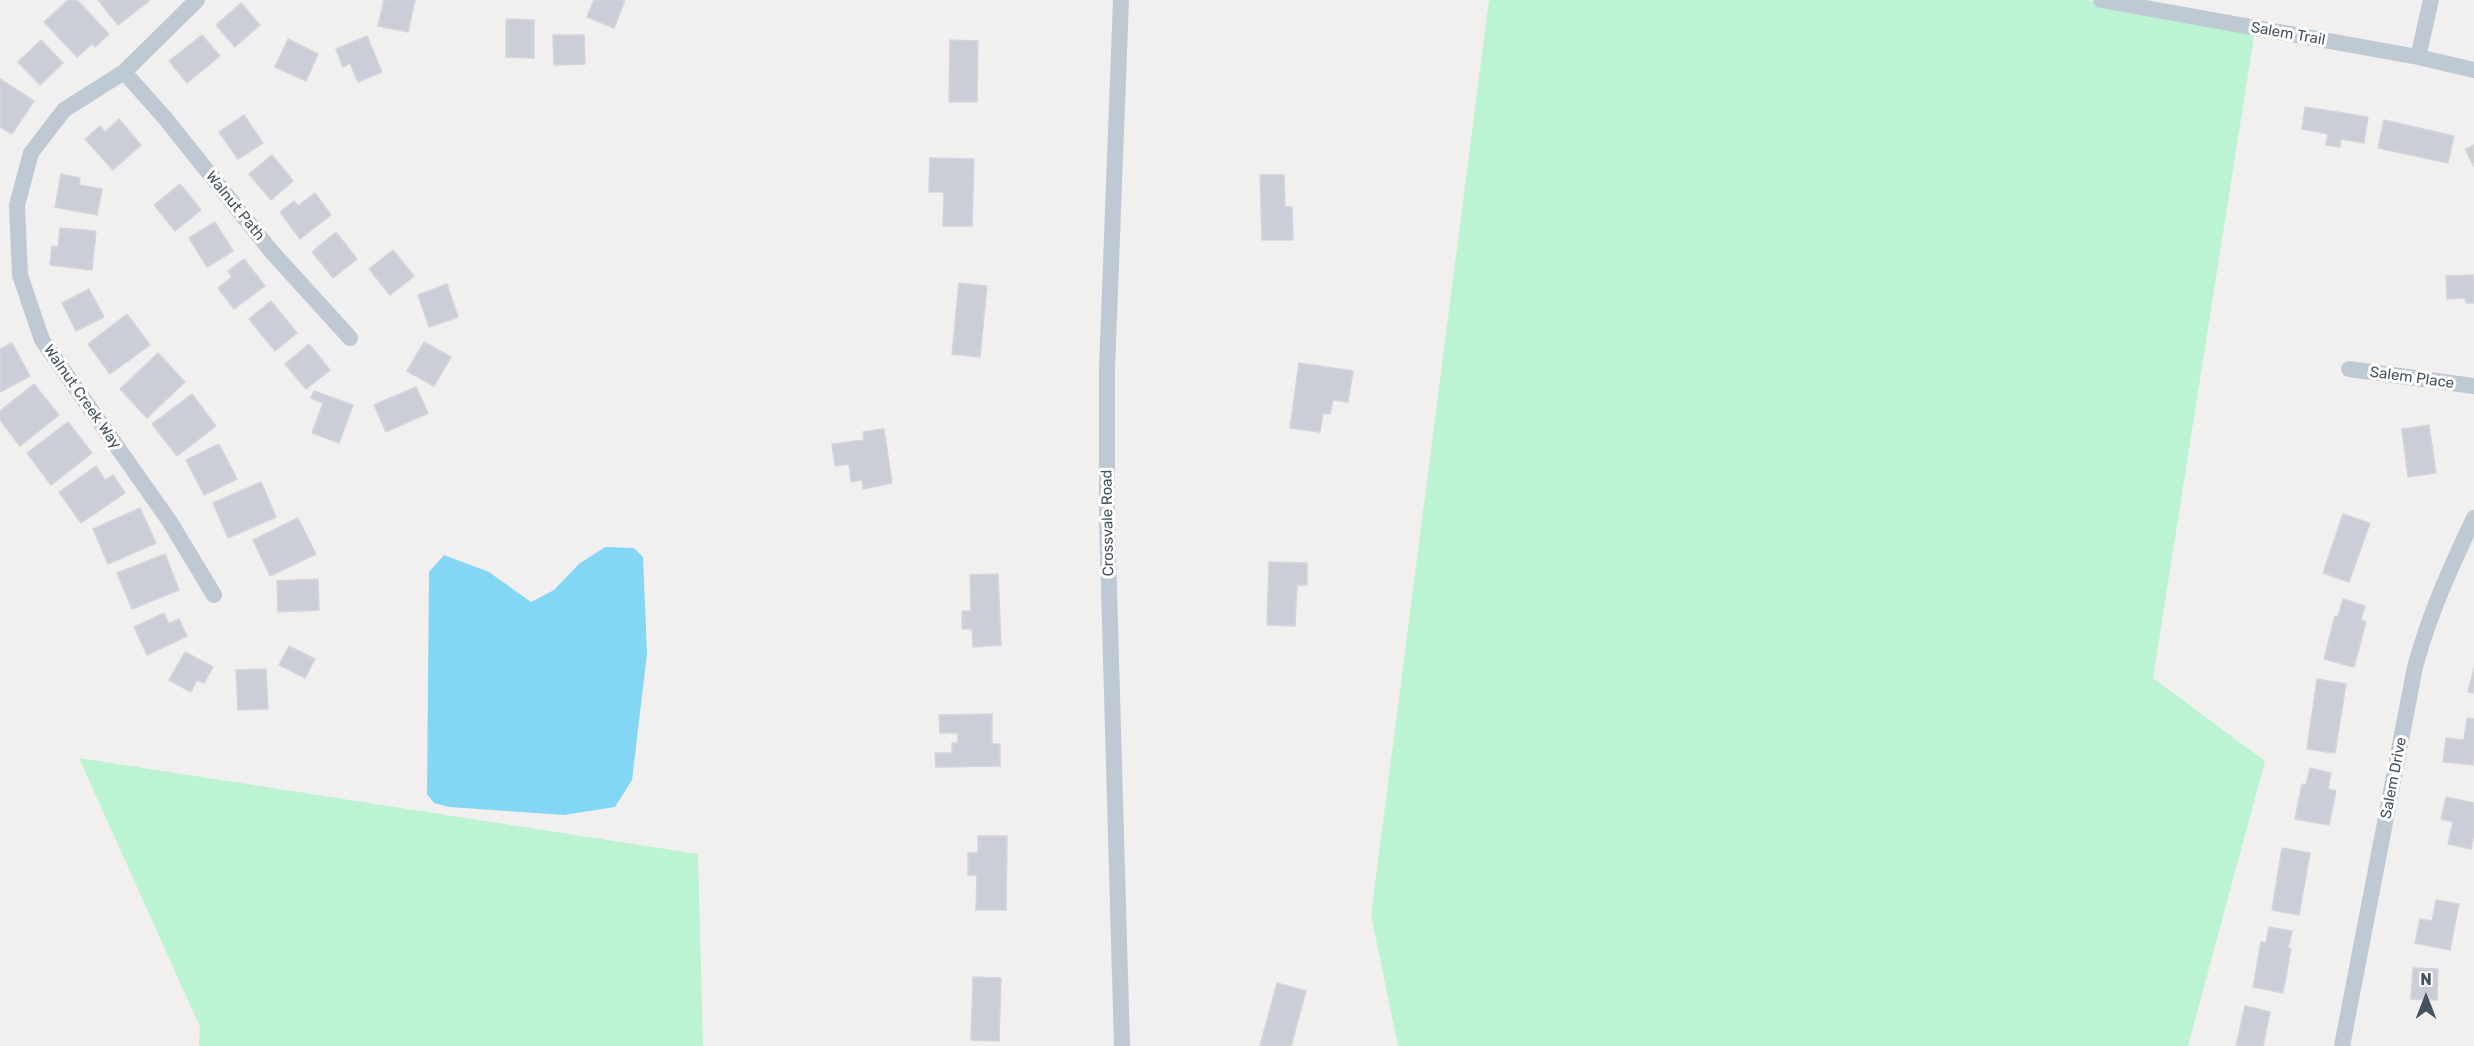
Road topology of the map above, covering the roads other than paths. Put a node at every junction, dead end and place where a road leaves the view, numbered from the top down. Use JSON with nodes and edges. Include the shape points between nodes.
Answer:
{"nodes":[{"id":1,"x":197,"y":0,"type":"edge"},
{"id":2,"x":1121,"y":0,"type":"edge"},
{"id":3,"x":2101,"y":0,"type":"edge"},
{"id":4,"x":2431,"y":0,"type":"edge"},
{"id":5,"x":2418,"y":57,"type":"junction"},
{"id":6,"x":2474,"y":70,"type":"edge"},
{"id":7,"x":124,"y":72,"type":"junction"},
{"id":8,"x":350,"y":338,"type":"dead end"},
{"id":9,"x":2349,"y":369,"type":"dead end"},
{"id":10,"x":2474,"y":386,"type":"edge"},
{"id":11,"x":2474,"y":518,"type":"edge"},
{"id":12,"x":214,"y":596,"type":"dead end"},
{"id":13,"x":1122,"y":1046,"type":"edge"},
{"id":14,"x":2342,"y":1046,"type":"edge"}],
"edges":[{"from":1,"to":7,"type":"street","name":"Walnut Creek Way"},
{"from":2,"to":13,"type":"street","name":"Crossvale Road","via":[[1107,369],[1107,519]]},
{"from":3,"to":5,"type":"street","name":"Salem Trail"},
{"from":4,"to":5,"type":"street"},
{"from":5,"to":6,"type":"street","name":"Salem Trail"},
{"from":7,"to":8,"type":"street","name":"Walnut Path","via":[[271,251]]},
{"from":7,"to":12,"type":"street","name":"Walnut Creek Way","via":[[64,110],[31,153],[17,204],[20,275],[42,340],[170,522]]},
{"from":9,"to":10,"type":"street","name":"Salem Place"},
{"from":11,"to":14,"type":"street","name":"Salem Drive","via":[[2442,585],[2415,667]]}]}
